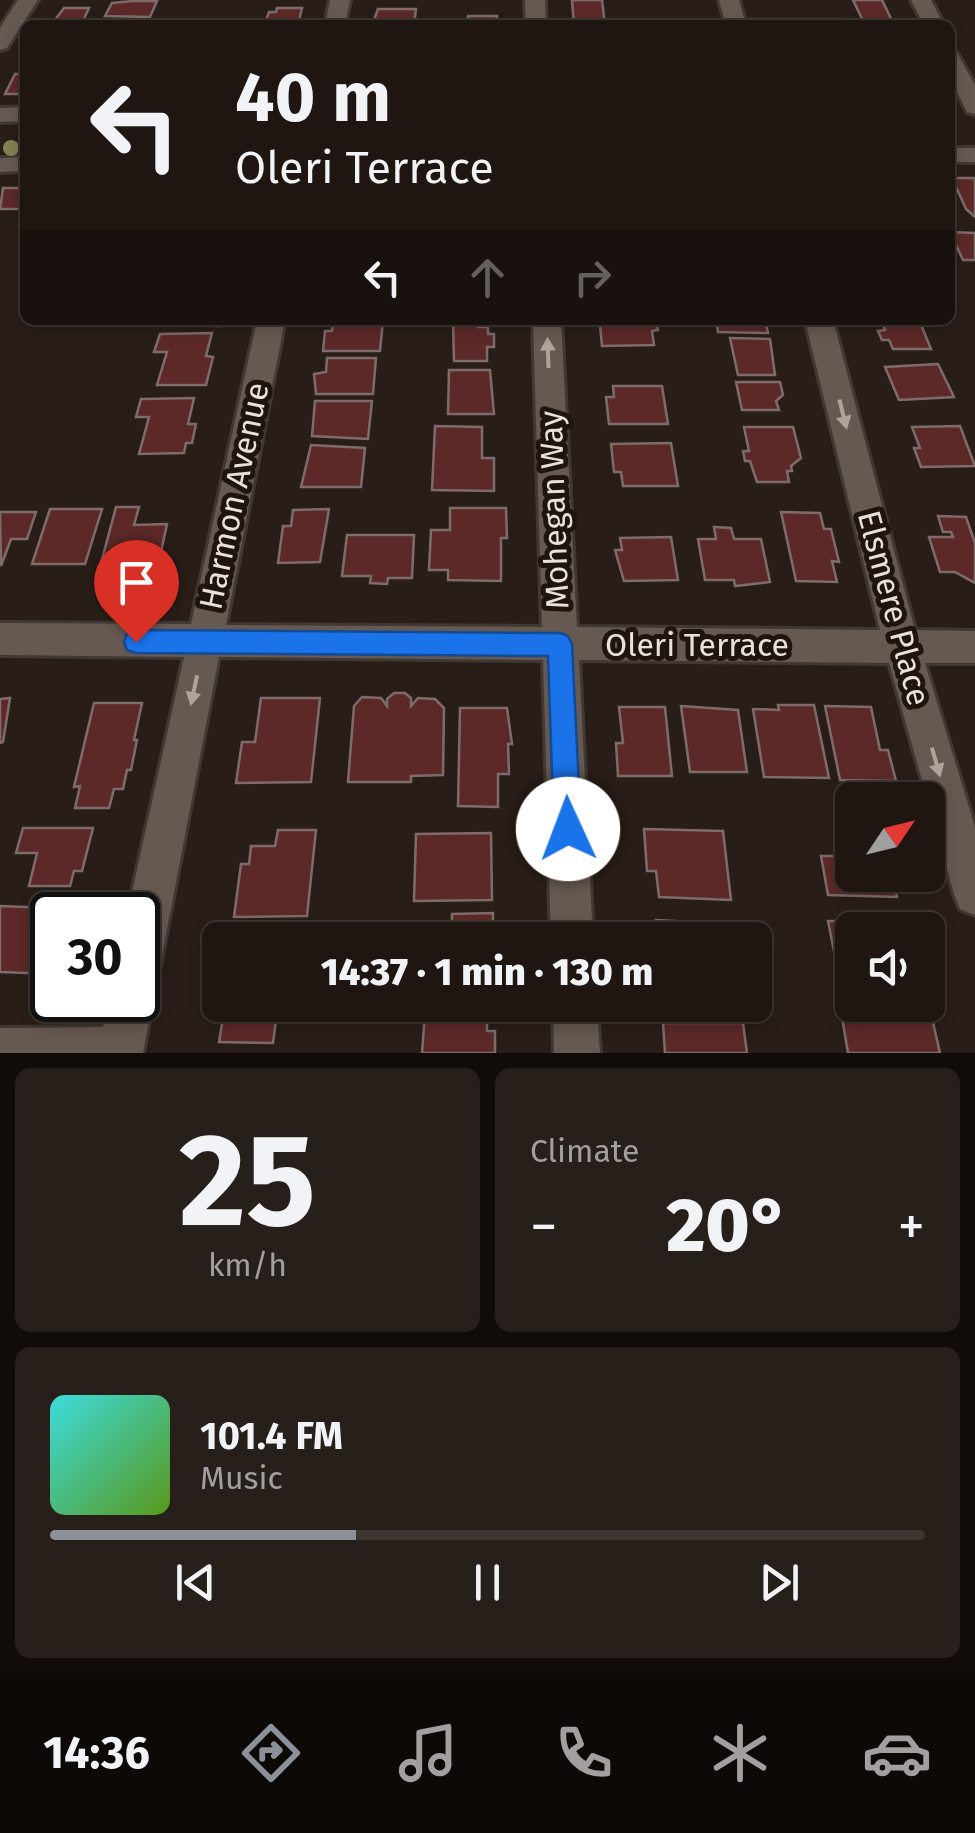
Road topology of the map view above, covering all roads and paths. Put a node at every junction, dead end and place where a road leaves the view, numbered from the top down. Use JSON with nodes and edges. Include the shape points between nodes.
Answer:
{"nodes":[{"id":1,"x":28,"y":0,"type":"edge"},
{"id":2,"x":0,"y":44,"type":"edge"},
{"id":3,"x":955,"y":67,"type":"edge"},
{"id":4,"x":975,"y":107,"type":"edge"},
{"id":5,"x":270,"y":325,"type":"edge"},
{"id":6,"x":546,"y":325,"type":"edge"},
{"id":7,"x":820,"y":325,"type":"edge"},
{"id":8,"x":0,"y":639,"type":"edge"},
{"id":9,"x":204,"y":643,"type":"junction"},
{"id":10,"x":560,"y":644,"type":"junction"},
{"id":11,"x":902,"y":647,"type":"junction"},
{"id":12,"x":975,"y":648,"type":"edge"},
{"id":13,"x":153,"y":892,"type":"edge"},
{"id":14,"x":975,"y":894,"type":"edge"},
{"id":15,"x":571,"y":922,"type":"edge"},
{"id":16,"x":126,"y":1022,"type":"edge"},
{"id":17,"x":576,"y":1022,"type":"edge"},
{"id":18,"x":0,"y":1051,"type":"edge"},
{"id":19,"x":120,"y":1052,"type":"edge"},
{"id":20,"x":577,"y":1053,"type":"edge"}],
"edges":[{"from":1,"to":2,"type":"street"},
{"from":3,"to":4,"type":"street"},
{"from":5,"to":9,"type":"street","name":"Harmon Avenue"},
{"from":10,"to":6,"type":"street","name":"Mohegan Way","one_way":true},
{"from":7,"to":11,"type":"street","name":"Elsmere Place","one_way":true},
{"from":8,"to":9,"type":"street","name":"Oleri Terrace"},
{"from":9,"to":10,"type":"street","name":"Oleri Terrace"},
{"from":9,"to":13,"type":"street","name":"Harmon Avenue","one_way":true},
{"from":10,"to":11,"type":"street","name":"Oleri Terrace"},
{"from":10,"to":15,"type":"street","name":"Mohegan Way"},
{"from":11,"to":12,"type":"street","name":"Oleri Terrace"},
{"from":11,"to":14,"type":"street","name":"Elsmere Place","one_way":true},
{"from":16,"to":19,"type":"street"},
{"from":17,"to":20,"type":"street"},
{"from":18,"to":19,"type":"street"}]}
